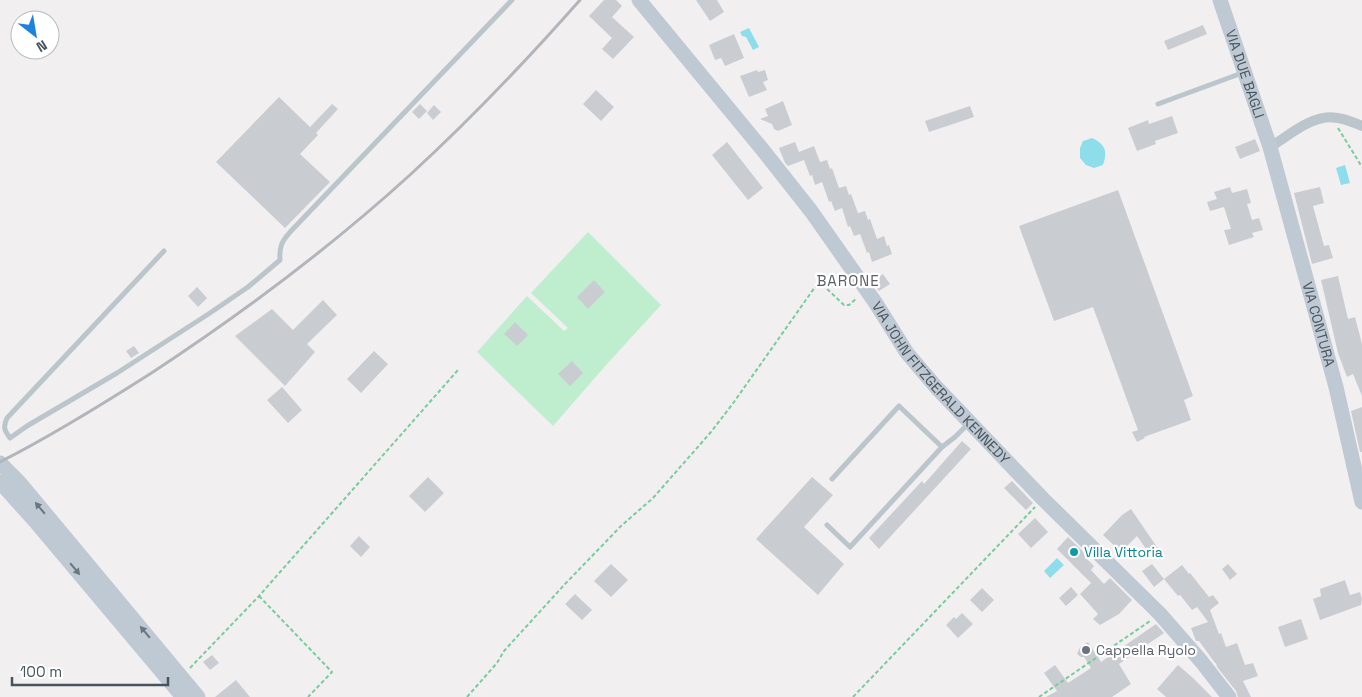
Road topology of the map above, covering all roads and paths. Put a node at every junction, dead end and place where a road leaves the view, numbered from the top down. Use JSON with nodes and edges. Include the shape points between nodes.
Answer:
{"nodes":[{"id":1,"x":512,"y":0,"type":"edge"},
{"id":2,"x":639,"y":0,"type":"edge"},
{"id":3,"x":1220,"y":0,"type":"edge"},
{"id":4,"x":1245,"y":72,"type":"junction"},
{"id":5,"x":1158,"y":104,"type":"dead end"},
{"id":6,"x":1332,"y":118,"type":"junction"},
{"id":7,"x":1362,"y":126,"type":"edge"},
{"id":8,"x":1270,"y":147,"type":"junction"},
{"id":9,"x":1362,"y":167,"type":"edge"},
{"id":10,"x":164,"y":251,"type":"dead end"},
{"id":11,"x":864,"y":288,"type":"junction"},
{"id":12,"x":458,"y":370,"type":"dead end"},
{"id":13,"x":970,"y":423,"type":"junction"},
{"id":14,"x":942,"y":447,"type":"junction"},
{"id":15,"x":0,"y":463,"type":"edge"},
{"id":16,"x":832,"y":479,"type":"dead end"},
{"id":17,"x":0,"y":482,"type":"edge"},
{"id":18,"x":1043,"y":499,"type":"junction"},
{"id":19,"x":1362,"y":502,"type":"edge"},
{"id":20,"x":826,"y":525,"type":"dead end"},
{"id":21,"x":259,"y":596,"type":"junction"},
{"id":22,"x":1160,"y":614,"type":"junction"},
{"id":23,"x":182,"y":676,"type":"junction"},
{"id":24,"x":183,"y":697,"type":"edge"},
{"id":25,"x":198,"y":697,"type":"edge"},
{"id":26,"x":308,"y":697,"type":"edge"},
{"id":27,"x":467,"y":697,"type":"edge"},
{"id":28,"x":853,"y":697,"type":"edge"},
{"id":29,"x":1039,"y":697,"type":"edge"},
{"id":30,"x":1229,"y":697,"type":"edge"}],
"edges":[{"from":1,"to":10,"type":"lane","via":[[291,231],[279,250],[280,260],[210,313],[10,438],[5,431],[7,418]]},
{"from":2,"to":11,"type":"street","name":"VIA JOHN FITZGERALD KENNEDY","via":[[811,211]]},
{"from":3,"to":4,"type":"street","name":"VIA DUE BAGLI"},
{"from":4,"to":5,"type":"lane"},
{"from":4,"to":8,"type":"street","name":"VIA DUE BAGLI"},
{"from":6,"to":7,"type":"street"},
{"from":6,"to":8,"type":"street","via":[[1324,117],[1307,124]]},
{"from":6,"to":9,"type":"path"},
{"from":8,"to":19,"type":"street","name":"VIA CONTURA","via":[[1354,453]]},
{"from":11,"to":13,"type":"street","name":"VIA JOHN FITZGERALD KENNEDY","via":[[907,352]]},
{"from":11,"to":27,"type":"path","via":[[854,302],[844,305],[825,287],[816,287],[711,432],[653,498],[621,526],[528,624]]},
{"from":12,"to":21,"type":"path"},
{"from":13,"to":14,"type":"lane"},
{"from":13,"to":18,"type":"street","name":"VIA JOHN FITZGERALD KENNEDY"},
{"from":14,"to":16,"type":"lane","via":[[899,406]]},
{"from":14,"to":20,"type":"lane","via":[[850,547]]},
{"from":23,"to":15,"type":"street","one_way":true},
{"from":17,"to":24,"type":"street","one_way":true},
{"from":18,"to":22,"type":"street","name":"VIA JOHN FITZGERALD KENNEDY"},
{"from":18,"to":28,"type":"path"},
{"from":21,"to":23,"type":"path"},
{"from":21,"to":26,"type":"path","via":[[332,672]]},
{"from":22,"to":29,"type":"path"},
{"from":22,"to":30,"type":"street","name":"VIA JOHN FITZGERALD KENNEDY"},
{"from":23,"to":25,"type":"street"}]}
